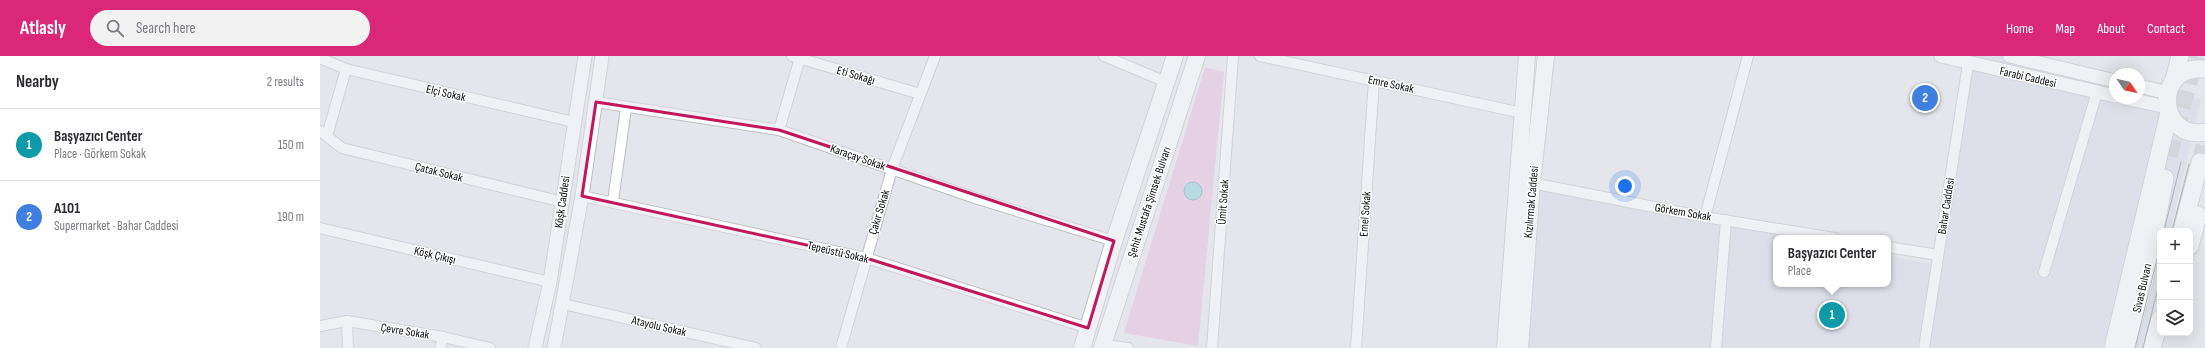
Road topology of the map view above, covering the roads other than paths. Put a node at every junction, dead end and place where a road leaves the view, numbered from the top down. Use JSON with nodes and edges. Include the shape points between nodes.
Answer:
{"nodes":[{"id":1,"x":585,"y":56,"type":"edge"},
{"id":2,"x":602,"y":56,"type":"edge"},
{"id":3,"x":935,"y":56,"type":"edge"},
{"id":4,"x":1104,"y":56,"type":"edge"},
{"id":5,"x":1175,"y":56,"type":"edge"},
{"id":6,"x":1197,"y":56,"type":"edge"},
{"id":7,"x":1233,"y":56,"type":"edge"},
{"id":8,"x":1260,"y":56,"type":"edge"},
{"id":9,"x":1527,"y":56,"type":"edge"},
{"id":10,"x":1546,"y":56,"type":"edge"},
{"id":11,"x":1748,"y":56,"type":"edge"},
{"id":12,"x":1941,"y":56,"type":"edge"},
{"id":13,"x":2180,"y":56,"type":"edge"},
{"id":14,"x":796,"y":57,"type":"edge"},
{"id":15,"x":2017,"y":57,"type":"edge"},
{"id":16,"x":320,"y":58,"type":"edge"},
{"id":17,"x":1968,"y":64,"type":"junction"},
{"id":18,"x":346,"y":69,"type":"junction"},
{"id":19,"x":2205,"y":69,"type":"edge"},
{"id":20,"x":1374,"y":80,"type":"junction"},
{"id":21,"x":2109,"y":80,"type":"edge"},
{"id":22,"x":1166,"y":82,"type":"junction"},
{"id":23,"x":2145,"y":88,"type":"edge"},
{"id":24,"x":2096,"y":92,"type":"junction"},
{"id":25,"x":920,"y":94,"type":"junction"},
{"id":26,"x":2109,"y":95,"type":"edge"},
{"id":27,"x":2145,"y":98,"type":"edge"},
{"id":28,"x":2169,"y":98,"type":"junction"},
{"id":29,"x":596,"y":102,"type":"junction"},
{"id":30,"x":626,"y":108,"type":"junction"},
{"id":31,"x":1522,"y":113,"type":"junction"},
{"id":32,"x":574,"y":122,"type":"junction"},
{"id":33,"x":780,"y":130,"type":"junction"},
{"id":34,"x":2205,"y":132,"type":"edge"},
{"id":35,"x":323,"y":134,"type":"edge"},
{"id":36,"x":2169,"y":156,"type":"tunnel mouth"},
{"id":37,"x":2200,"y":162,"type":"tunnel mouth"},
{"id":38,"x":892,"y":169,"type":"junction"},
{"id":39,"x":1532,"y":184,"type":"junction"},
{"id":40,"x":2205,"y":187,"type":"edge"},
{"id":41,"x":582,"y":196,"type":"junction"},
{"id":42,"x":613,"y":201,"type":"junction"},
{"id":43,"x":563,"y":202,"type":"junction"},
{"id":44,"x":1705,"y":217,"type":"junction"},
{"id":45,"x":1726,"y":220,"type":"junction"},
{"id":46,"x":320,"y":228,"type":"edge"},
{"id":47,"x":2183,"y":228,"type":"edge"},
{"id":48,"x":2193,"y":234,"type":"edge"},
{"id":49,"x":1816,"y":235,"type":"edge"},
{"id":50,"x":1114,"y":241,"type":"junction"},
{"id":51,"x":1891,"y":247,"type":"edge"},
{"id":52,"x":1938,"y":255,"type":"junction"},
{"id":53,"x":866,"y":258,"type":"junction"},
{"id":54,"x":2044,"y":272,"type":"dead end"},
{"id":55,"x":550,"y":282,"type":"junction"},
{"id":56,"x":562,"y":304,"type":"junction"},
{"id":57,"x":347,"y":321,"type":"junction"},
{"id":58,"x":320,"y":326,"type":"edge"},
{"id":59,"x":1088,"y":328,"type":"junction"},
{"id":60,"x":2157,"y":330,"type":"edge"},
{"id":61,"x":2167,"y":336,"type":"edge"},
{"id":62,"x":443,"y":337,"type":"junction"},
{"id":63,"x":1102,"y":347,"type":"edge"},
{"id":64,"x":348,"y":348,"type":"edge"},
{"id":65,"x":440,"y":348,"type":"edge"},
{"id":66,"x":490,"y":348,"type":"edge"},
{"id":67,"x":535,"y":348,"type":"edge"},
{"id":68,"x":554,"y":348,"type":"edge"},
{"id":69,"x":756,"y":348,"type":"edge"},
{"id":70,"x":841,"y":348,"type":"edge"},
{"id":71,"x":1082,"y":348,"type":"edge"},
{"id":72,"x":1128,"y":348,"type":"edge"},
{"id":73,"x":1212,"y":348,"type":"edge"},
{"id":74,"x":1356,"y":348,"type":"edge"},
{"id":75,"x":1505,"y":348,"type":"edge"},
{"id":76,"x":1520,"y":348,"type":"edge"},
{"id":77,"x":1716,"y":348,"type":"edge"},
{"id":78,"x":1924,"y":348,"type":"edge"},
{"id":79,"x":2113,"y":348,"type":"edge"},
{"id":80,"x":2127,"y":348,"type":"edge"},
{"id":81,"x":2152,"y":348,"type":"edge"},
{"id":82,"x":2164,"y":348,"type":"edge"}],
"edges":[{"from":1,"to":32,"type":"street","name":"Köşk Caddesi"},
{"from":2,"to":29,"type":"street","name":"Köşk Caddesi"},
{"from":3,"to":25,"type":"street","name":"Çakır Sokak"},
{"from":4,"to":22,"type":"street"},
{"from":5,"to":22,"type":"main road","name":"Şehit Mustafa Şimsek Bulvarı"},
{"from":6,"to":63,"type":"main road","name":"Şehit Mustafa Şimsek Bulvarı"},
{"from":7,"to":73,"type":"street","name":"Ümit Sokak"},
{"from":8,"to":20,"type":"street","name":"Emre Sokak"},
{"from":9,"to":31,"type":"main road","name":"Kızılırmak Caddesi"},
{"from":10,"to":39,"type":"main road","name":"Kızılırmak Caddesi"},
{"from":11,"to":44,"type":"street"},
{"from":12,"to":17,"type":"street","name":"Farabi Caddesi"},
{"from":13,"to":28,"type":"highway"},
{"from":14,"to":25,"type":"street","name":"Eti Sokağı"},
{"from":14,"to":33,"type":"street"},
{"from":15,"to":21,"type":"street","name":"Farabi Caddesi"},
{"from":16,"to":18,"type":"street","name":"Elçi Sokak"},
{"from":17,"to":24,"type":"street","name":"Farabi Caddesi"},
{"from":17,"to":52,"type":"street","name":"Bahar Caddesi"},
{"from":18,"to":32,"type":"street","name":"Elçi Sokak"},
{"from":18,"to":35,"type":"street"},
{"from":19,"to":28,"type":"highway","via":[[2191,69],[2179,75]]},
{"from":20,"to":31,"type":"street","name":"Emre Sokak"},
{"from":20,"to":74,"type":"street","name":"Emel Sokak"},
{"from":22,"to":50,"type":"main road","name":"Şehit Mustafa Şimsek Bulvarı"},
{"from":23,"to":28,"type":"street"},
{"from":24,"to":26,"type":"street","name":"Farabi Caddesi"},
{"from":24,"to":54,"type":"street"},
{"from":25,"to":38,"type":"street","name":"Çakır Sokak"},
{"from":27,"to":28,"type":"street"},
{"from":28,"to":34,"type":"highway","via":[[2183,128]]},
{"from":28,"to":79,"type":"highway"},
{"from":29,"to":30,"type":"street","name":"Karaçay Sokak"},
{"from":29,"to":41,"type":"street","name":"Köşk Caddesi"},
{"from":30,"to":33,"type":"street","name":"Karaçay Sokak"},
{"from":30,"to":42,"type":"street"},
{"from":31,"to":75,"type":"main road","name":"Kızılırmak Caddesi"},
{"from":32,"to":43,"type":"street","name":"Köşk Caddesi"},
{"from":33,"to":38,"type":"street","name":"Karaçay Sokak"},
{"from":35,"to":43,"type":"street","name":"Çatak Sokak","via":[[342,148]]},
{"from":36,"to":80,"type":"highway","name":"Sivas Bulvarı","via":[[2145,278]]},
{"from":37,"to":47,"type":"highway"},
{"from":38,"to":50,"type":"street","name":"Karaçay Sokak"},
{"from":38,"to":53,"type":"street","name":"Çakır Sokak"},
{"from":39,"to":44,"type":"street","name":"Görkem Sokak"},
{"from":39,"to":76,"type":"main road","name":"Kızılırmak Caddesi"},
{"from":40,"to":48,"type":"highway"},
{"from":41,"to":42,"type":"street","name":"Tepeüstü Sokak"},
{"from":41,"to":56,"type":"street","name":"Köşk Caddesi"},
{"from":42,"to":53,"type":"street","name":"Tepeüstü Sokak"},
{"from":43,"to":55,"type":"street","name":"Köşk Caddesi"},
{"from":44,"to":45,"type":"street","name":"Görkem Sokak"},
{"from":45,"to":49,"type":"street","name":"Görkem Sokak"},
{"from":45,"to":77,"type":"street"},
{"from":46,"to":55,"type":"street","name":"Köşk Çıkışı"},
{"from":50,"to":59,"type":"main road","name":"Şehit Mustafa Şimsek Bulvarı"},
{"from":51,"to":52,"type":"street"},
{"from":52,"to":78,"type":"street","name":"Bahar Caddesi"},
{"from":53,"to":59,"type":"street","name":"Tepeüstü Sokak"},
{"from":53,"to":70,"type":"street","name":"Çakır Sokak"},
{"from":55,"to":67,"type":"street","name":"Köşk Caddesi"},
{"from":56,"to":68,"type":"street","name":"Köşk Caddesi"},
{"from":56,"to":69,"type":"street","name":"Atayolu Sokak"},
{"from":57,"to":58,"type":"street","name":"Çevre Sokak"},
{"from":57,"to":62,"type":"street","name":"Çevre Sokak"},
{"from":57,"to":64,"type":"street"},
{"from":59,"to":71,"type":"main road","name":"Şehit Mustafa Şimsek Bulvarı"},
{"from":60,"to":81,"type":"highway","name":"Sivas Bulvarı"},
{"from":61,"to":82,"type":"highway"},
{"from":62,"to":65,"type":"street"},
{"from":62,"to":66,"type":"street","name":"Çevre Sokak"},
{"from":63,"to":72,"type":"street"}]}
